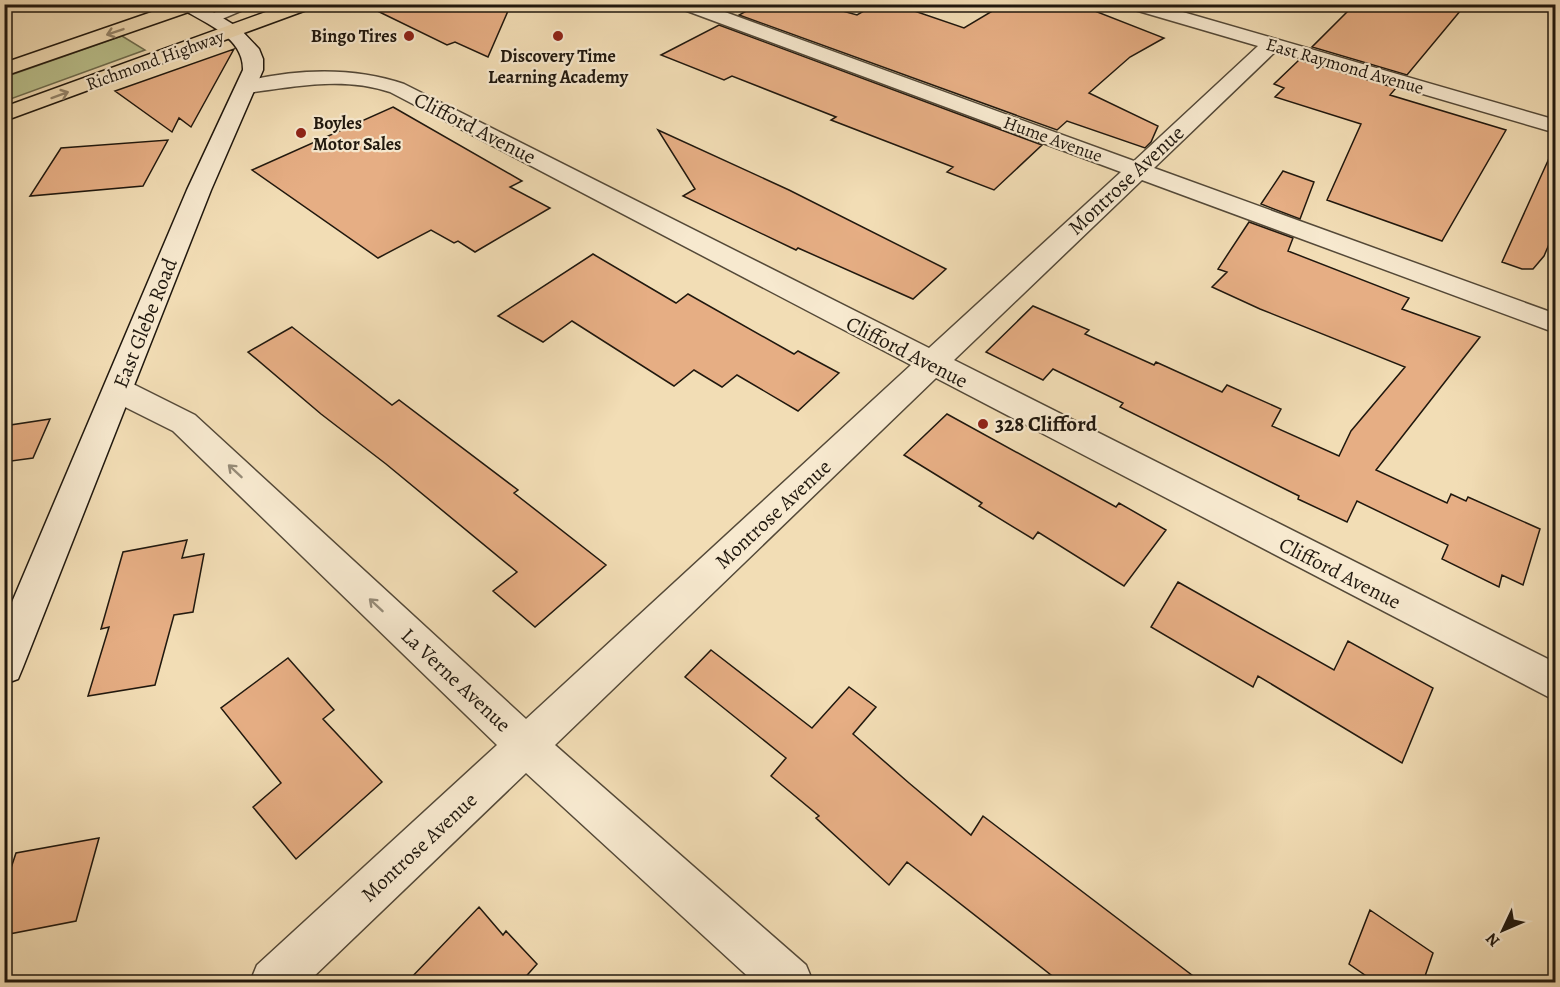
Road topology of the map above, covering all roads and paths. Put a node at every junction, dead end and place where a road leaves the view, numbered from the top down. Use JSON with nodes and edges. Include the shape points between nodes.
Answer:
{"nodes":[{"id":1,"x":251,"y":4,"type":"edge"},
{"id":2,"x":306,"y":4,"type":"edge"},
{"id":3,"x":685,"y":4,"type":"edge"},
{"id":4,"x":1134,"y":4,"type":"edge"},
{"id":5,"x":192,"y":5,"type":"edge"},
{"id":6,"x":210,"y":19,"type":"junction"},
{"id":7,"x":230,"y":32,"type":"junction"},
{"id":8,"x":1271,"y":45,"type":"junction"},
{"id":9,"x":4,"y":70,"type":"edge"},
{"id":10,"x":246,"y":87,"type":"junction"},
{"id":11,"x":4,"y":115,"type":"edge"},
{"id":12,"x":1556,"y":127,"type":"edge"},
{"id":13,"x":1136,"y":169,"type":"junction"},
{"id":14,"x":1556,"y":324,"type":"edge"},
{"id":15,"x":933,"y":365,"type":"junction"},
{"id":16,"x":118,"y":390,"type":"junction"},
{"id":17,"x":4,"y":667,"type":"edge"},
{"id":18,"x":1556,"y":683,"type":"edge"},
{"id":19,"x":526,"y":746,"type":"junction"},
{"id":20,"x":274,"y":982,"type":"edge"},
{"id":21,"x":789,"y":982,"type":"edge"}],
"edges":[{"from":1,"to":6,"type":"lane"},
{"from":2,"to":7,"type":"highway","name":"Richmond Highway"},
{"from":3,"to":13,"type":"street","name":"Hume Avenue"},
{"from":4,"to":8,"type":"street","name":"East Raymond Avenue"},
{"from":5,"to":6,"type":"street","name":"East Glebe Road"},
{"from":5,"to":9,"type":"highway","name":"Richmond Highway","one_way":true},
{"from":6,"to":7,"type":"street","name":"East Glebe Road"},
{"from":7,"to":10,"type":"street","name":"East Glebe Road","via":[[249,45],[255,60]]},
{"from":11,"to":7,"type":"highway","name":"Richmond Highway","one_way":true},
{"from":8,"to":12,"type":"street","name":"East Raymond Avenue"},
{"from":8,"to":13,"type":"street","name":"Montrose Avenue"},
{"from":10,"to":15,"type":"street","name":"Clifford Avenue","via":[[333,76],[382,81]]},
{"from":10,"to":16,"type":"street","name":"East Glebe Road"},
{"from":13,"to":14,"type":"street","name":"Hume Avenue"},
{"from":13,"to":15,"type":"street","name":"Montrose Avenue"},
{"from":15,"to":18,"type":"street","name":"Clifford Avenue"},
{"from":15,"to":19,"type":"street","name":"Montrose Avenue"},
{"from":16,"to":17,"type":"street","name":"East Glebe Road"},
{"from":19,"to":16,"type":"street","name":"La Verne Avenue","one_way":true,"via":[[184,423]]},
{"from":19,"to":20,"type":"street","name":"Montrose Avenue"},
{"from":19,"to":21,"type":"street","name":"La Verne Avenue"}]}
